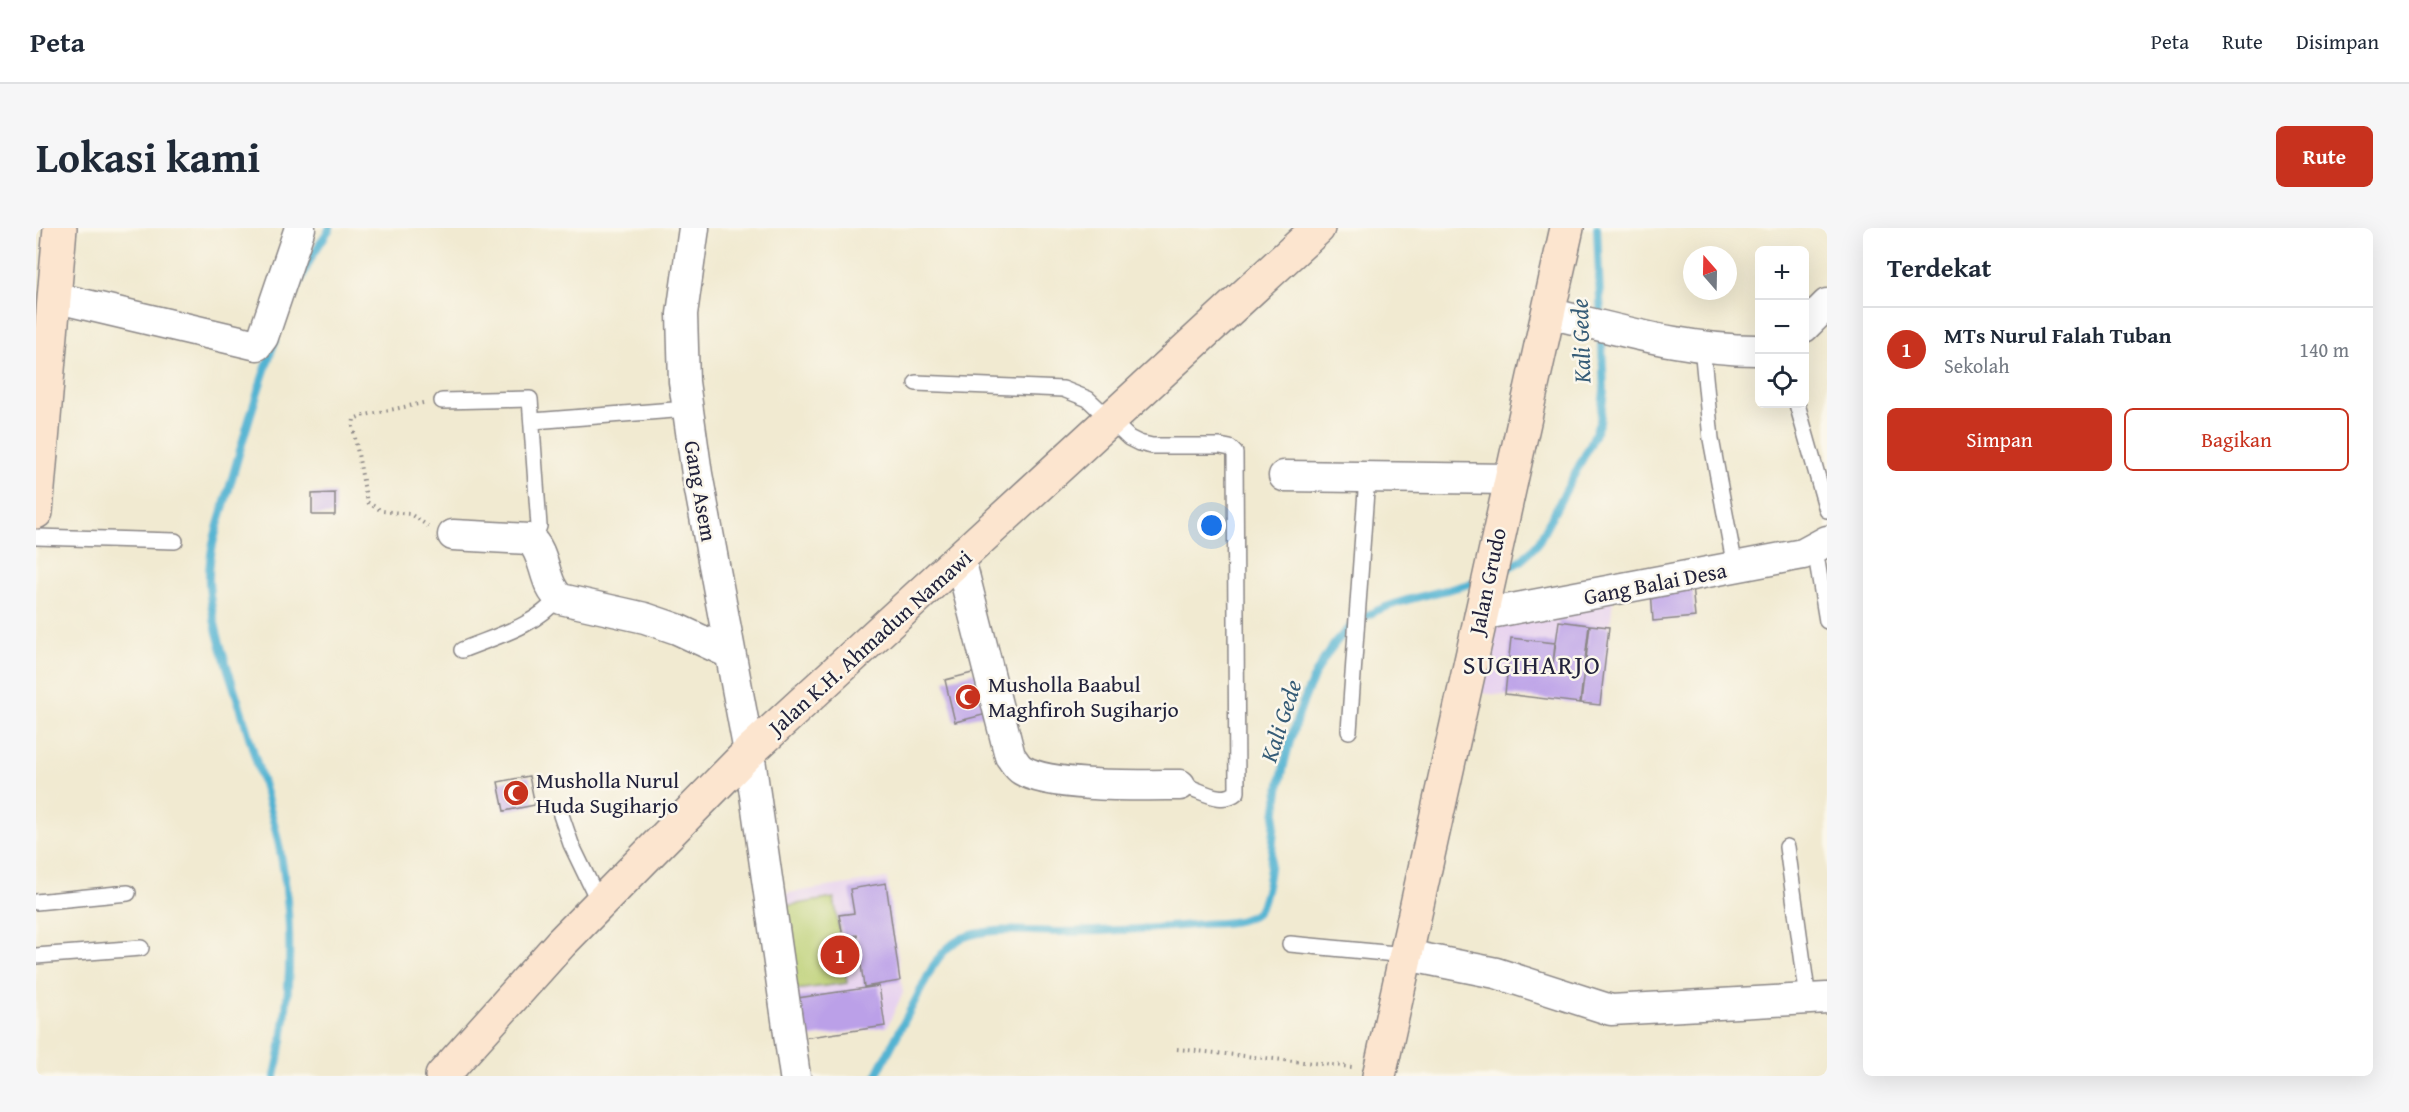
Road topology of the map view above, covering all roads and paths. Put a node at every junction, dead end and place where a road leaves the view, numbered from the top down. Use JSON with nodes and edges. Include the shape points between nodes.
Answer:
{"nodes":[{"id":1,"x":60,"y":228,"type":"edge"},
{"id":2,"x":300,"y":228,"type":"edge"},
{"id":3,"x":694,"y":228,"type":"edge"},
{"id":4,"x":1318,"y":228,"type":"edge"},
{"id":5,"x":1567,"y":228,"type":"edge"},
{"id":6,"x":53,"y":297,"type":"junction"},
{"id":7,"x":1827,"y":304,"type":"edge"},
{"id":8,"x":1548,"y":313,"type":"junction"},
{"id":9,"x":1809,"y":322,"type":"edge"},
{"id":10,"x":1702,"y":346,"type":"junction"},
{"id":11,"x":1755,"y":350,"type":"edge"},
{"id":12,"x":916,"y":383,"type":"dead end"},
{"id":13,"x":442,"y":401,"type":"joint"},
{"id":14,"x":1798,"y":408,"type":"edge"},
{"id":15,"x":687,"y":409,"type":"junction"},
{"id":16,"x":1111,"y":420,"type":"junction"},
{"id":17,"x":532,"y":421,"type":"junction"},
{"id":18,"x":1284,"y":476,"type":"dead end"},
{"id":19,"x":1367,"y":477,"type":"junction"},
{"id":20,"x":1510,"y":479,"type":"junction"},
{"id":21,"x":1827,"y":510,"type":"edge"},
{"id":22,"x":36,"y":512,"type":"edge"},
{"id":23,"x":453,"y":536,"type":"joint"},
{"id":24,"x":36,"y":537,"type":"edge"},
{"id":25,"x":175,"y":541,"type":"dead end"},
{"id":26,"x":533,"y":543,"type":"junction"},
{"id":27,"x":1821,"y":545,"type":"edge"},
{"id":28,"x":960,"y":559,"type":"junction"},
{"id":29,"x":1735,"y":567,"type":"junction"},
{"id":30,"x":558,"y":598,"type":"junction"},
{"id":31,"x":1482,"y":604,"type":"junction"},
{"id":32,"x":1827,"y":621,"type":"edge"},
{"id":33,"x":462,"y":650,"type":"dead end"},
{"id":34,"x":729,"y":653,"type":"junction"},
{"id":35,"x":1349,"y":731,"type":"dead end"},
{"id":36,"x":748,"y":752,"type":"junction"},
{"id":37,"x":1180,"y":785,"type":"joint"},
{"id":38,"x":561,"y":815,"type":"dead end"},
{"id":39,"x":1787,"y":848,"type":"dead end"},
{"id":40,"x":128,"y":893,"type":"dead end"},
{"id":41,"x":36,"y":902,"type":"edge"},
{"id":42,"x":599,"y":902,"type":"junction"},
{"id":43,"x":1290,"y":944,"type":"dead end"},
{"id":44,"x":141,"y":948,"type":"dead end"},
{"id":45,"x":1406,"y":955,"type":"junction"},
{"id":46,"x":36,"y":957,"type":"edge"},
{"id":47,"x":1817,"y":999,"type":"edge"},
{"id":48,"x":1177,"y":1049,"type":"dead end"},
{"id":49,"x":1380,"y":1073,"type":"edge"},
{"id":50,"x":442,"y":1076,"type":"edge"},
{"id":51,"x":795,"y":1076,"type":"edge"}],
"edges":[{"from":1,"to":6,"type":"street"},
{"from":2,"to":6,"type":"street","via":[[257,345]]},
{"from":3,"to":15,"type":"street","name":"Gang Asem","via":[[681,333]]},
{"from":4,"to":16,"type":"street","name":"Jalan K.H. Ahmadun Namawi"},
{"from":5,"to":8,"type":"street","name":"Jalan Grudo"},
{"from":6,"to":22,"type":"street"},
{"from":7,"to":9,"type":"street"},
{"from":8,"to":10,"type":"street"},
{"from":8,"to":20,"type":"street","name":"Jalan Grudo"},
{"from":10,"to":11,"type":"street"},
{"from":10,"to":29,"type":"lane","via":[[1711,439]]},
{"from":12,"to":16,"type":"lane","via":[[1063,389],[1088,399]]},
{"from":13,"to":17,"type":"lane","via":[[527,398],[531,402]]},
{"from":13,"to":23,"type":"path","via":[[361,416],[354,419],[353,427],[370,505],[382,511],[410,514],[436,532]]},
{"from":14,"to":21,"type":"lane"},
{"from":15,"to":17,"type":"lane"},
{"from":15,"to":34,"type":"street","name":"Gang Asem"},
{"from":16,"to":28,"type":"street","name":"Jalan K.H. Ahmadun Namawi"},
{"from":16,"to":37,"type":"lane","via":[[1139,443],[1220,446],[1230,448],[1236,457],[1237,792],[1215,797]]},
{"from":17,"to":26,"type":"lane","via":[[539,526]]},
{"from":18,"to":19,"type":"street"},
{"from":19,"to":20,"type":"street"},
{"from":19,"to":35,"type":"lane"},
{"from":20,"to":31,"type":"street","name":"Jalan Grudo"},
{"from":23,"to":26,"type":"street","via":[[522,538]]},
{"from":24,"to":25,"type":"lane"},
{"from":26,"to":30,"type":"street"},
{"from":27,"to":29,"type":"street","name":"Gang Balai Desa"},
{"from":27,"to":32,"type":"lane"},
{"from":28,"to":36,"type":"street","name":"Jalan K.H. Ahmadun Namawi"},
{"from":28,"to":37,"type":"street","via":[[1010,756],[1016,765],[1035,775],[1079,782]]},
{"from":29,"to":31,"type":"street","name":"Gang Balai Desa"},
{"from":30,"to":33,"type":"lane","via":[[548,610],[526,624]]},
{"from":30,"to":34,"type":"street","via":[[659,622]]},
{"from":31,"to":45,"type":"street","name":"Jalan Grudo"},
{"from":34,"to":36,"type":"street","name":"Gang Asem"},
{"from":36,"to":42,"type":"street","name":"Jalan K.H. Ahmadun Namawi"},
{"from":36,"to":51,"type":"street","name":"Gang Asem"},
{"from":38,"to":42,"type":"lane"},
{"from":39,"to":47,"type":"lane"},
{"from":40,"to":41,"type":"lane"},
{"from":42,"to":50,"type":"street","name":"Jalan K.H. Ahmadun Namawi"},
{"from":43,"to":45,"type":"lane"},
{"from":44,"to":46,"type":"lane"},
{"from":45,"to":47,"type":"street","via":[[1496,973],[1611,1010]]},
{"from":45,"to":49,"type":"street","name":"Jalan Grudo"},
{"from":48,"to":49,"type":"path"}]}
